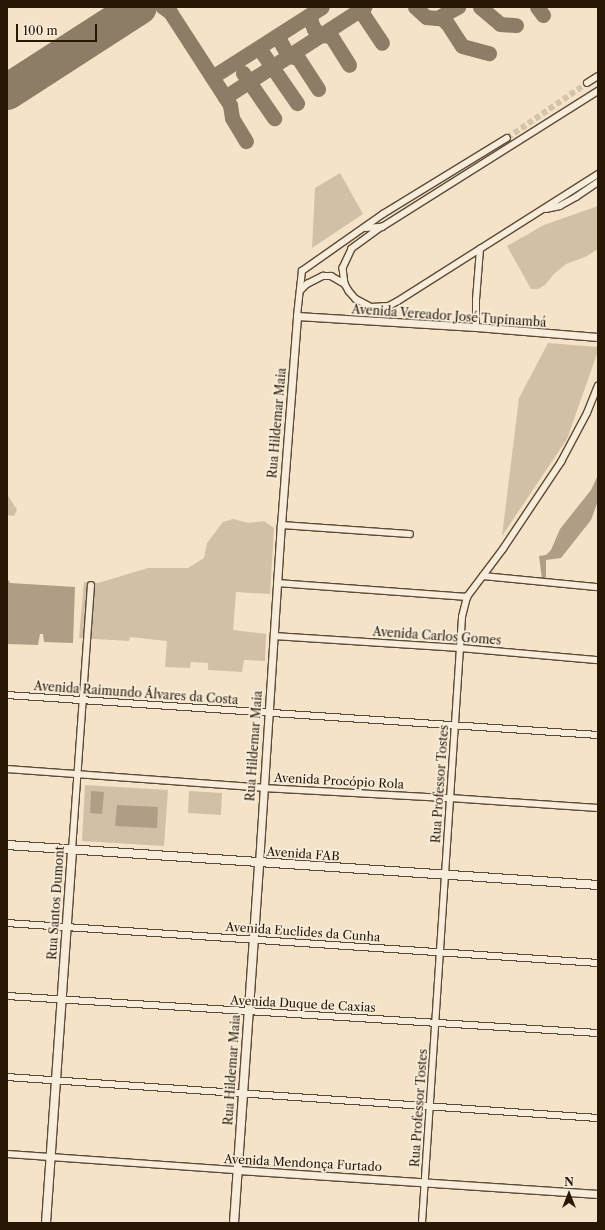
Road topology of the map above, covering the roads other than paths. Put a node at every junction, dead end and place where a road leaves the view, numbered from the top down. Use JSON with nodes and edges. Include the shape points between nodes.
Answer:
{"nodes":[{"id":1,"x":598,"y":76,"type":"edge"},
{"id":2,"x":587,"y":83,"type":"tunnel mouth"},
{"id":3,"x":598,"y":91,"type":"edge"},
{"id":4,"x":507,"y":138,"type":"tunnel mouth"},
{"id":5,"x":598,"y":174,"type":"edge"},
{"id":6,"x":598,"y":182,"type":"edge"},
{"id":7,"x":542,"y":210,"type":"junction"},
{"id":8,"x":382,"y":227,"type":"junction"},
{"id":9,"x":365,"y":228,"type":"junction"},
{"id":10,"x":480,"y":249,"type":"junction"},
{"id":11,"x":345,"y":284,"type":"junction"},
{"id":12,"x":300,"y":291,"type":"junction"},
{"id":13,"x":298,"y":316,"type":"junction"},
{"id":14,"x":476,"y":327,"type":"junction"},
{"id":15,"x":598,"y":337,"type":"edge"},
{"id":16,"x":598,"y":388,"type":"edge"},
{"id":17,"x":281,"y":525,"type":"junction"},
{"id":18,"x":410,"y":534,"type":"dead end"},
{"id":19,"x":483,"y":576,"type":"junction"},
{"id":20,"x":277,"y":583,"type":"junction"},
{"id":21,"x":91,"y":586,"type":"dead end"},
{"id":22,"x":598,"y":587,"type":"edge"},
{"id":23,"x":467,"y":597,"type":"junction"},
{"id":24,"x":274,"y":636,"type":"junction"},
{"id":25,"x":460,"y":648,"type":"junction"},
{"id":26,"x":598,"y":660,"type":"edge"},
{"id":27,"x":7,"y":695,"type":"edge"},
{"id":28,"x":81,"y":700,"type":"junction"},
{"id":29,"x":268,"y":714,"type":"junction"},
{"id":30,"x":455,"y":726,"type":"junction"},
{"id":31,"x":598,"y":735,"type":"edge"},
{"id":32,"x":7,"y":769,"type":"edge"},
{"id":33,"x":76,"y":774,"type":"junction"},
{"id":34,"x":263,"y":788,"type":"junction"},
{"id":35,"x":450,"y":798,"type":"junction"},
{"id":36,"x":598,"y":808,"type":"edge"},
{"id":37,"x":7,"y":845,"type":"edge"},
{"id":38,"x":72,"y":850,"type":"junction"},
{"id":39,"x":259,"y":863,"type":"junction"},
{"id":40,"x":444,"y":876,"type":"junction"},
{"id":41,"x":598,"y":885,"type":"edge"},
{"id":42,"x":7,"y":923,"type":"edge"},
{"id":43,"x":66,"y":927,"type":"junction"},
{"id":44,"x":253,"y":940,"type":"junction"},
{"id":45,"x":441,"y":951,"type":"junction"},
{"id":46,"x":598,"y":963,"type":"edge"},
{"id":47,"x":7,"y":996,"type":"edge"},
{"id":48,"x":61,"y":1000,"type":"junction"},
{"id":49,"x":248,"y":1012,"type":"junction"},
{"id":50,"x":436,"y":1023,"type":"junction"},
{"id":51,"x":598,"y":1033,"type":"edge"},
{"id":52,"x":7,"y":1077,"type":"edge"},
{"id":53,"x":56,"y":1080,"type":"junction"},
{"id":54,"x":242,"y":1093,"type":"junction"},
{"id":55,"x":429,"y":1107,"type":"junction"},
{"id":56,"x":598,"y":1118,"type":"edge"},
{"id":57,"x":7,"y":1154,"type":"edge"},
{"id":58,"x":52,"y":1157,"type":"junction"},
{"id":59,"x":238,"y":1170,"type":"junction"},
{"id":60,"x":424,"y":1181,"type":"junction"},
{"id":61,"x":598,"y":1194,"type":"edge"},
{"id":62,"x":46,"y":1223,"type":"edge"},
{"id":63,"x":234,"y":1223,"type":"edge"},
{"id":64,"x":422,"y":1223,"type":"edge"}],
"edges":[{"from":1,"to":2,"type":"street"},
{"from":3,"to":8,"type":"street"},
{"from":4,"to":9,"type":"street","via":[[383,214]]},
{"from":5,"to":7,"type":"street"},
{"from":6,"to":7,"type":"street","via":[[560,206]]},
{"from":7,"to":10,"type":"street"},
{"from":8,"to":9,"type":"street"},
{"from":8,"to":11,"type":"street","via":[[352,249],[348,255],[343,268]]},
{"from":9,"to":12,"type":"street","name":"Rua Hildemar Maia","via":[[302,271]]},
{"from":10,"to":11,"type":"street","via":[[389,306],[371,307],[364,304],[356,299]]},
{"from":10,"to":14,"type":"street"},
{"from":11,"to":12,"type":"street","via":[[330,276],[323,276],[307,284]]},
{"from":12,"to":13,"type":"street","name":"Rua Hildemar Maia"},
{"from":13,"to":14,"type":"street","name":"Avenida Vereador José Tupinambá"},
{"from":13,"to":17,"type":"street","name":"Rua Hildemar Maia"},
{"from":14,"to":15,"type":"street","name":"Avenida Vereador José Tupinambá"},
{"from":16,"to":19,"type":"street","name":"Rua Professor Tostes","via":[[561,462]]},
{"from":17,"to":18,"type":"street"},
{"from":17,"to":20,"type":"street","name":"Rua Hildemar Maia"},
{"from":19,"to":22,"type":"street"},
{"from":19,"to":23,"type":"street","name":"Rua Professor Tostes"},
{"from":20,"to":23,"type":"street"},
{"from":20,"to":24,"type":"street","name":"Rua Hildemar Maia"},
{"from":21,"to":28,"type":"street","name":"Rua Santos Dumont"},
{"from":23,"to":25,"type":"street","name":"Rua Professor Tostes","via":[[461,624]]},
{"from":24,"to":25,"type":"street","name":"Avenida Carlos Gomes"},
{"from":24,"to":29,"type":"street","name":"Rua Hildemar Maia"},
{"from":25,"to":26,"type":"street","name":"Avenida Carlos Gomes"},
{"from":25,"to":30,"type":"street","name":"Rua Professor Tostes"},
{"from":27,"to":28,"type":"street","name":"Avenida Raimundo Álvares da Costa"},
{"from":28,"to":29,"type":"street","name":"Avenida Raimundo Álvares da Costa"},
{"from":28,"to":33,"type":"street","name":"Rua Santos Dumont"},
{"from":29,"to":30,"type":"street","name":"Avenida Raimundo Álvares da Costa"},
{"from":29,"to":34,"type":"street","name":"Rua Hildemar Maia"},
{"from":30,"to":31,"type":"street","name":"Avenida Raimundo Álvares da Costa"},
{"from":30,"to":35,"type":"street","name":"Rua Professor Tostes"},
{"from":32,"to":33,"type":"street","name":"Avenida Procópio Rola"},
{"from":33,"to":34,"type":"street","name":"Avenida Procópio Rola"},
{"from":33,"to":38,"type":"street","name":"Rua Santos Dumont"},
{"from":34,"to":35,"type":"street","name":"Avenida Procópio Rola"},
{"from":34,"to":39,"type":"street","name":"Rua Hildemar Maia"},
{"from":35,"to":36,"type":"street","name":"Avenida Procópio Rola"},
{"from":35,"to":40,"type":"street","name":"Rua Professor Tostes"},
{"from":37,"to":38,"type":"main road","name":"Avenida FAB"},
{"from":38,"to":39,"type":"main road","name":"Avenida FAB"},
{"from":38,"to":43,"type":"main road","name":"Rua Santos Dumont"},
{"from":39,"to":40,"type":"main road","name":"Avenida FAB"},
{"from":39,"to":44,"type":"main road","name":"Rua Hildemar Maia"},
{"from":40,"to":41,"type":"main road","name":"Avenida FAB"},
{"from":40,"to":45,"type":"street","name":"Rua Professor Tostes"},
{"from":42,"to":43,"type":"street","name":"Avenida Euclides da Cunha"},
{"from":43,"to":44,"type":"street","name":"Avenida Euclides da Cunha"},
{"from":43,"to":48,"type":"main road","name":"Rua Santos Dumont"},
{"from":44,"to":45,"type":"street","name":"Avenida Euclides da Cunha"},
{"from":44,"to":49,"type":"main road","name":"Rua Hildemar Maia"},
{"from":45,"to":46,"type":"street","name":"Avenida Euclides da Cunha"},
{"from":45,"to":50,"type":"street","name":"Rua Professor Tostes"},
{"from":47,"to":48,"type":"street","name":"Avenida Duque de Caxias"},
{"from":48,"to":49,"type":"street","name":"Avenida Duque de Caxias"},
{"from":48,"to":53,"type":"main road","name":"Rua Santos Dumont"},
{"from":49,"to":50,"type":"street","name":"Avenida Duque de Caxias"},
{"from":49,"to":54,"type":"main road","name":"Rua Hildemar Maia"},
{"from":50,"to":51,"type":"street","name":"Avenida Duque de Caxias"},
{"from":50,"to":55,"type":"street","name":"Rua Professor Tostes"},
{"from":52,"to":53,"type":"street"},
{"from":53,"to":54,"type":"street"},
{"from":53,"to":58,"type":"main road","name":"Rua Santos Dumont"},
{"from":54,"to":55,"type":"street"},
{"from":54,"to":59,"type":"main road","name":"Rua Hildemar Maia"},
{"from":55,"to":56,"type":"street"},
{"from":55,"to":60,"type":"street","name":"Rua Professor Tostes"},
{"from":57,"to":58,"type":"street","name":"Avenida Mendonça Furtado"},
{"from":58,"to":59,"type":"street","name":"Avenida Mendonça Furtado"},
{"from":58,"to":62,"type":"main road","name":"Rua Santos Dumont"},
{"from":59,"to":60,"type":"street","name":"Avenida Mendonça Furtado"},
{"from":59,"to":63,"type":"main road","name":"Rua Hildemar Maia"},
{"from":60,"to":61,"type":"street","name":"Avenida Mendonça Furtado"},
{"from":60,"to":64,"type":"street","name":"Rua Professor Tostes"}]}
